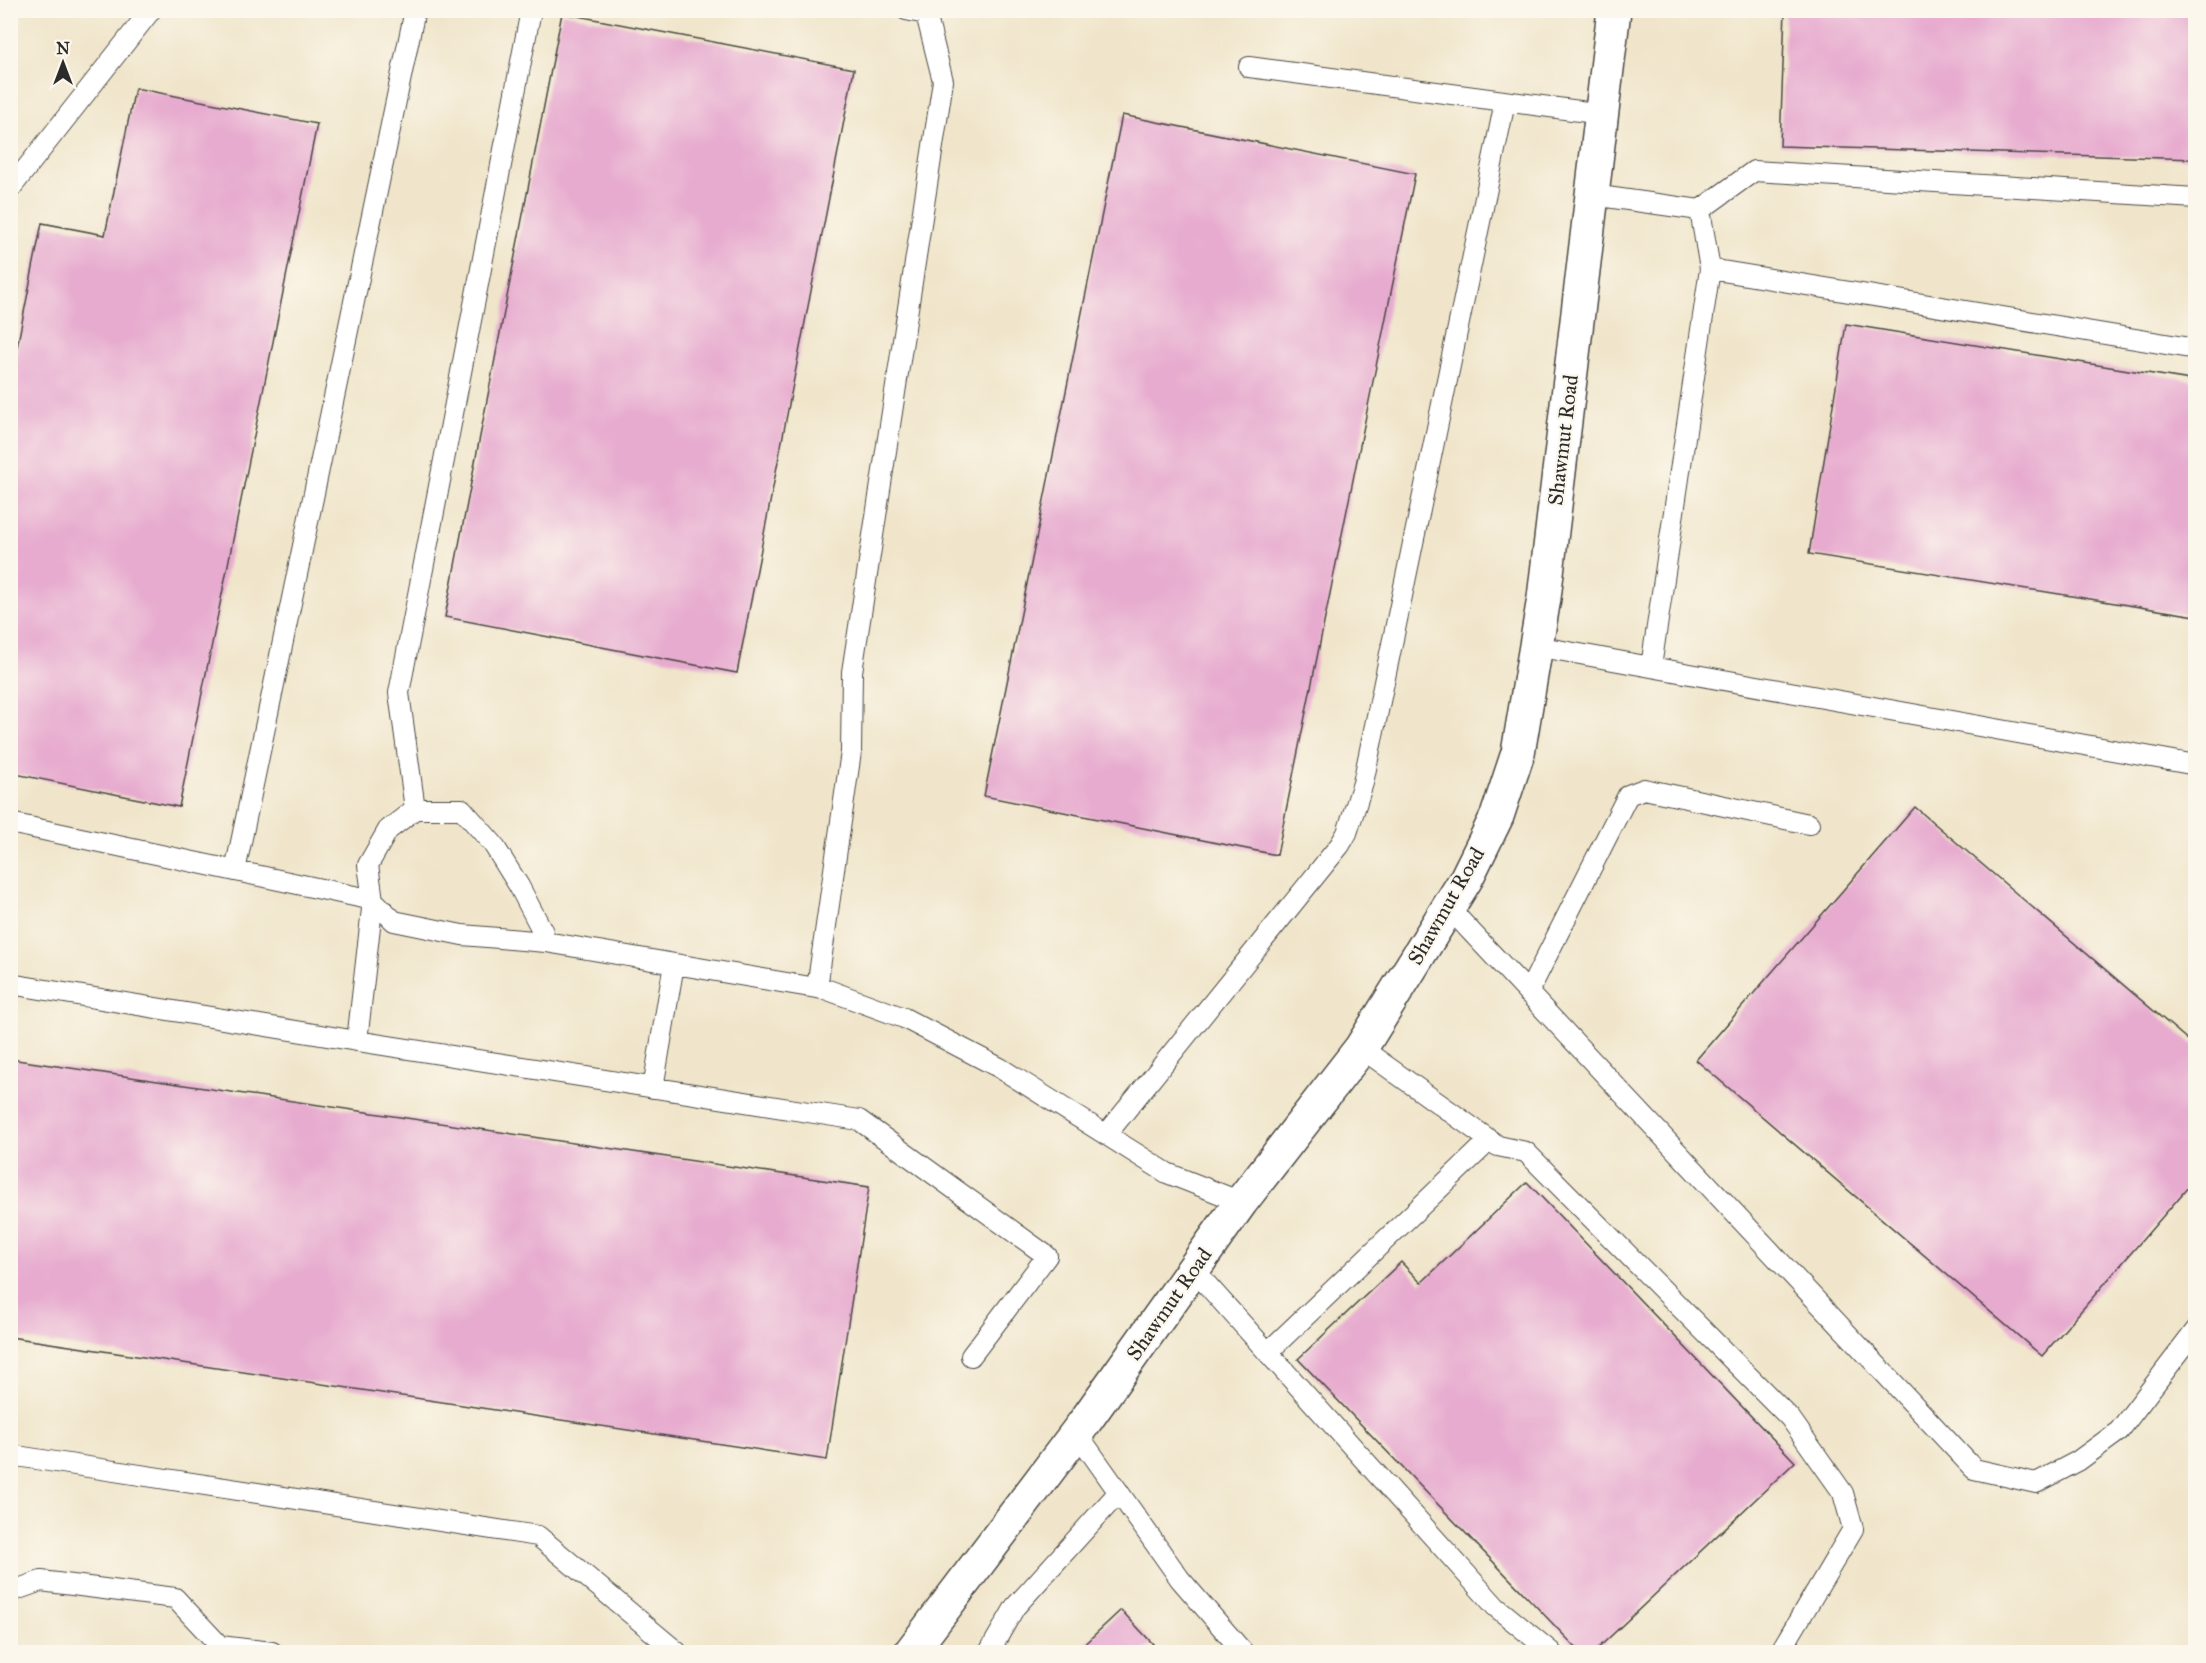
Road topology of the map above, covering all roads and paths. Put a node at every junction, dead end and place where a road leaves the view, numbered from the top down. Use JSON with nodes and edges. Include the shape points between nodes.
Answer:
{"nodes":[{"id":1,"x":151,"y":10,"type":"edge"},
{"id":2,"x":415,"y":10,"type":"edge"},
{"id":3,"x":531,"y":10,"type":"edge"},
{"id":4,"x":906,"y":10,"type":"edge"},
{"id":5,"x":1614,"y":10,"type":"edge"},
{"id":6,"x":1249,"y":67,"type":"dead end"},
{"id":7,"x":1505,"y":102,"type":"junction"},
{"id":8,"x":1602,"y":114,"type":"junction"},
{"id":9,"x":10,"y":189,"type":"edge"},
{"id":10,"x":1592,"y":195,"type":"junction"},
{"id":11,"x":2196,"y":198,"type":"edge"},
{"id":12,"x":1700,"y":210,"type":"junction"},
{"id":13,"x":1710,"y":269,"type":"junction"},
{"id":14,"x":2196,"y":349,"type":"edge"},
{"id":15,"x":1536,"y":646,"type":"junction"},
{"id":16,"x":1651,"y":667,"type":"junction"},
{"id":17,"x":2196,"y":765,"type":"edge"},
{"id":18,"x":415,"y":809,"type":"junction"},
{"id":19,"x":10,"y":823,"type":"edge"},
{"id":20,"x":1809,"y":824,"type":"dead end"},
{"id":21,"x":235,"y":871,"type":"junction"},
{"id":22,"x":373,"y":900,"type":"junction"},
{"id":23,"x":1448,"y":907,"type":"junction"},
{"id":24,"x":546,"y":942,"type":"junction"},
{"id":25,"x":674,"y":964,"type":"junction"},
{"id":26,"x":10,"y":984,"type":"edge"},
{"id":27,"x":818,"y":988,"type":"junction"},
{"id":28,"x":1528,"y":993,"type":"junction"},
{"id":29,"x":357,"y":1041,"type":"junction"},
{"id":30,"x":1361,"y":1048,"type":"junction"},
{"id":31,"x":653,"y":1088,"type":"junction"},
{"id":32,"x":1106,"y":1135,"type":"junction"},
{"id":33,"x":1490,"y":1140,"type":"junction"},
{"id":34,"x":1241,"y":1202,"type":"junction"},
{"id":35,"x":1193,"y":1269,"type":"junction"},
{"id":36,"x":2196,"y":1330,"type":"edge"},
{"id":37,"x":1268,"y":1352,"type":"junction"},
{"id":38,"x":971,"y":1356,"type":"dead end"},
{"id":39,"x":1077,"y":1433,"type":"junction"},
{"id":40,"x":10,"y":1455,"type":"edge"},
{"id":41,"x":1119,"y":1492,"type":"junction"},
{"id":42,"x":10,"y":1592,"type":"edge"},
{"id":43,"x":272,"y":1653,"type":"edge"},
{"id":44,"x":677,"y":1653,"type":"edge"},
{"id":45,"x":911,"y":1653,"type":"edge"},
{"id":46,"x":989,"y":1653,"type":"edge"},
{"id":47,"x":1244,"y":1653,"type":"edge"},
{"id":48,"x":1551,"y":1653,"type":"edge"},
{"id":49,"x":1780,"y":1653,"type":"edge"}],
"edges":[{"from":1,"to":9,"type":"lane"},
{"from":2,"to":21,"type":"lane"},
{"from":3,"to":18,"type":"lane","via":[[399,693]]},
{"from":4,"to":27,"type":"lane","via":[[926,15],[943,81],[852,672],[851,752]]},
{"from":5,"to":8,"type":"street","name":"Shawmut Road"},
{"from":6,"to":7,"type":"lane"},
{"from":7,"to":8,"type":"lane"},
{"from":7,"to":32,"type":"lane","via":[[1363,783],[1347,833]]},
{"from":8,"to":10,"type":"street","name":"Shawmut Road"},
{"from":10,"to":12,"type":"lane"},
{"from":10,"to":15,"type":"street","name":"Shawmut Road"},
{"from":11,"to":12,"type":"lane","via":[[1754,171]]},
{"from":12,"to":13,"type":"lane"},
{"from":13,"to":14,"type":"lane"},
{"from":13,"to":16,"type":"lane"},
{"from":15,"to":16,"type":"lane"},
{"from":15,"to":23,"type":"street","name":"Shawmut Road","via":[[1518,753],[1501,805],[1466,879]]},
{"from":16,"to":17,"type":"lane"},
{"from":18,"to":22,"type":"lane","via":[[388,830],[368,865]]},
{"from":18,"to":24,"type":"lane","via":[[462,809],[493,844]]},
{"from":19,"to":21,"type":"lane"},
{"from":20,"to":28,"type":"lane","via":[[1644,789],[1628,795]]},
{"from":21,"to":22,"type":"lane"},
{"from":22,"to":24,"type":"lane","via":[[394,921],[462,935]]},
{"from":22,"to":29,"type":"lane"},
{"from":23,"to":28,"type":"lane"},
{"from":23,"to":30,"type":"street","name":"Shawmut Road"},
{"from":24,"to":25,"type":"lane"},
{"from":25,"to":27,"type":"lane"},
{"from":25,"to":31,"type":"lane"},
{"from":26,"to":29,"type":"lane"},
{"from":27,"to":32,"type":"lane","via":[[904,1018],[1000,1068]]},
{"from":28,"to":36,"type":"lane","via":[[1974,1469],[2036,1483],[2078,1461],[2119,1431]]},
{"from":29,"to":31,"type":"lane"},
{"from":30,"to":33,"type":"lane"},
{"from":30,"to":34,"type":"street","name":"Shawmut Road"},
{"from":31,"to":38,"type":"lane","via":[[859,1120],[1047,1256]]},
{"from":32,"to":34,"type":"lane","via":[[1167,1173]]},
{"from":33,"to":37,"type":"lane"},
{"from":33,"to":49,"type":"lane","via":[[1498,1146],[1526,1152],[1790,1418],[1843,1493],[1853,1529]]},
{"from":34,"to":35,"type":"street","name":"Shawmut Road"},
{"from":35,"to":37,"type":"lane"},
{"from":35,"to":39,"type":"street","name":"Shawmut Road"},
{"from":37,"to":48,"type":"lane","via":[[1496,1607]]},
{"from":39,"to":41,"type":"lane"},
{"from":39,"to":45,"type":"street","name":"Shawmut Road"},
{"from":40,"to":44,"type":"lane","via":[[538,1536]]},
{"from":41,"to":46,"type":"lane","via":[[1014,1607]]},
{"from":41,"to":47,"type":"lane","via":[[1180,1579]]},
{"from":42,"to":43,"type":"lane","via":[[41,1581],[175,1598],[220,1646]]}]}
